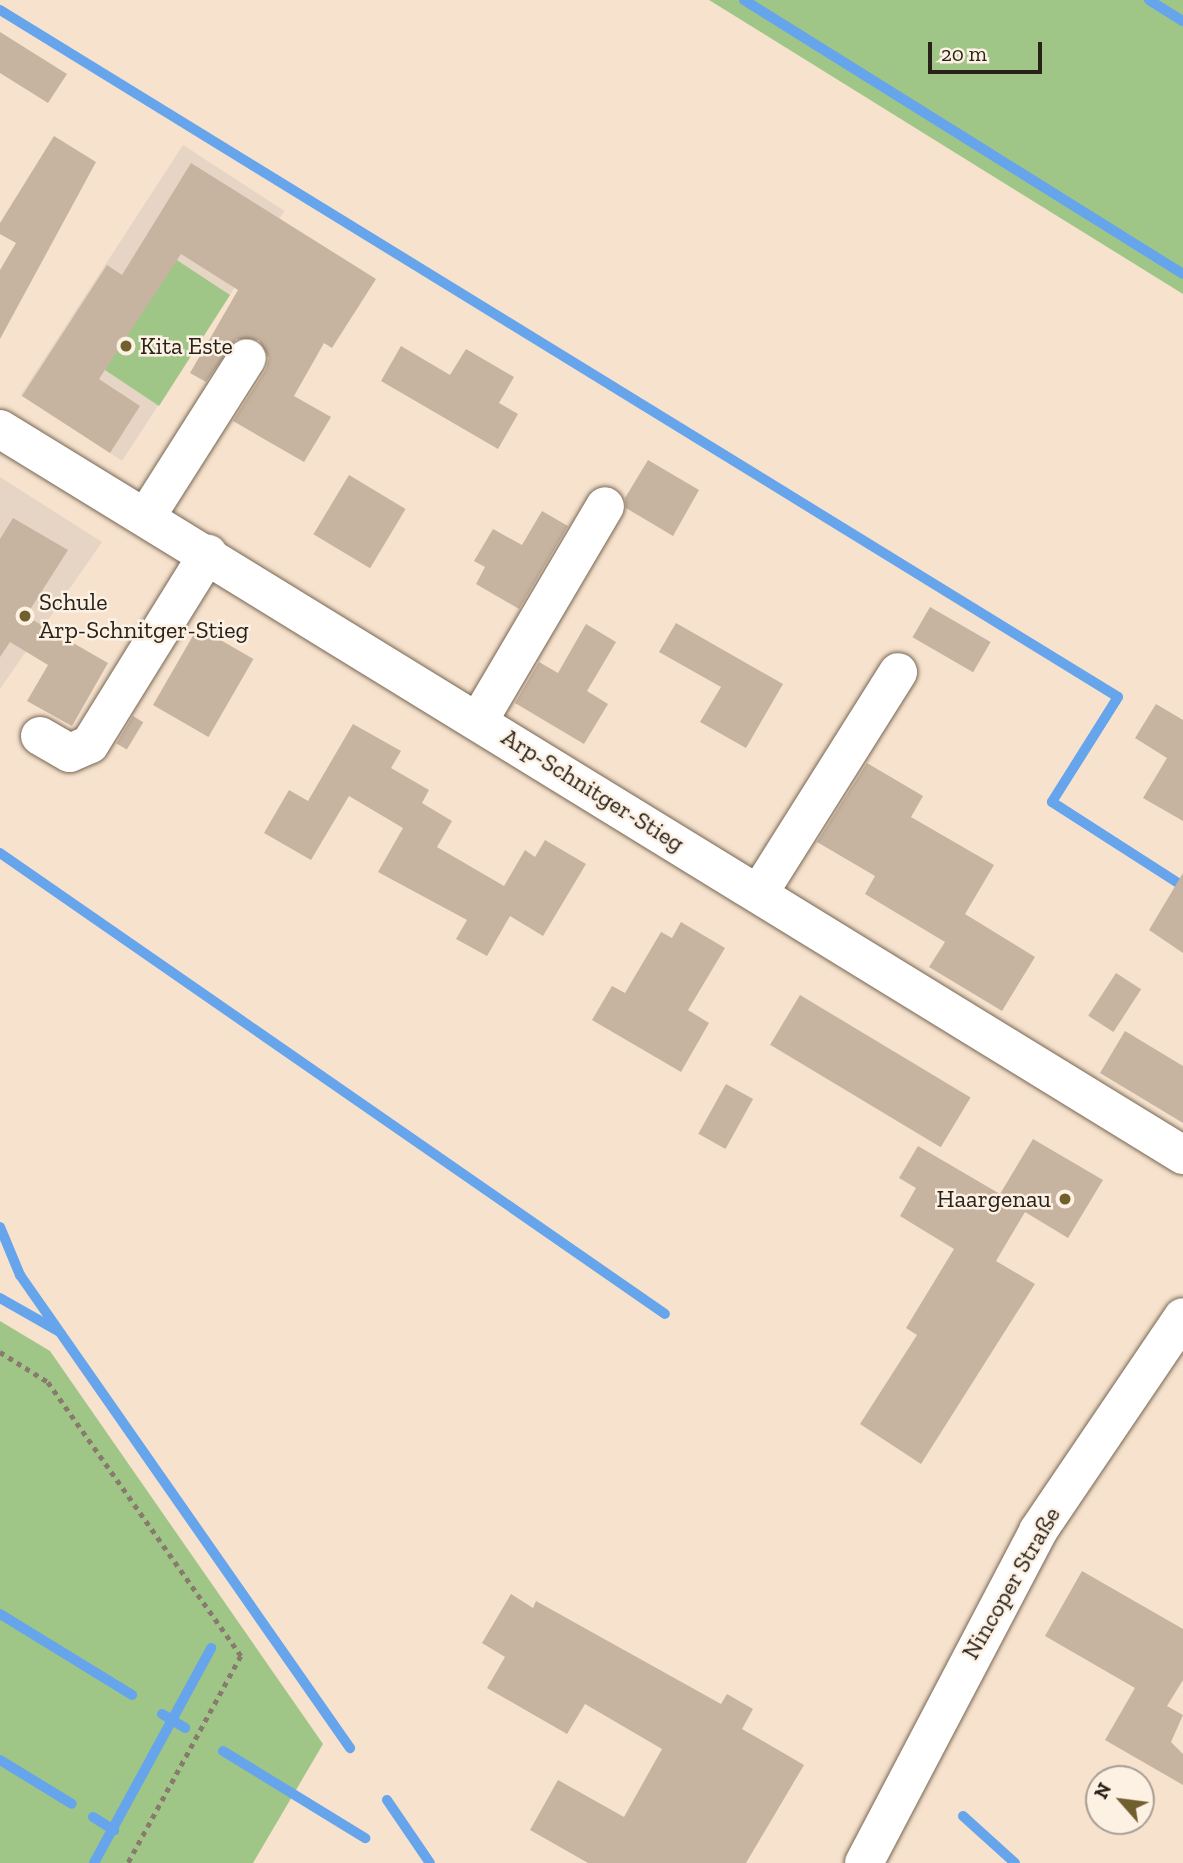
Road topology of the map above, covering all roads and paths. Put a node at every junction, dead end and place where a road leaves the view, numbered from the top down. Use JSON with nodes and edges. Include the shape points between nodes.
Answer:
{"nodes":[{"id":1,"x":247,"y":358,"type":"dead end"},
{"id":2,"x":0,"y":429,"type":"edge"},
{"id":3,"x":605,"y":506,"type":"dead end"},
{"id":4,"x":146,"y":517,"type":"junction"},
{"id":5,"x":208,"y":554,"type":"junction"},
{"id":6,"x":898,"y":672,"type":"dead end"},
{"id":7,"x":479,"y":720,"type":"junction"},
{"id":8,"x":40,"y":736,"type":"dead end"},
{"id":9,"x":759,"y":893,"type":"junction"},
{"id":10,"x":1183,"y":1155,"type":"edge"},
{"id":11,"x":1183,"y":1317,"type":"edge"},
{"id":12,"x":0,"y":1352,"type":"edge"},
{"id":13,"x":128,"y":1863,"type":"edge"},
{"id":14,"x":864,"y":1863,"type":"edge"}],
"edges":[{"from":1,"to":4,"type":"street"},
{"from":2,"to":4,"type":"street","name":"Arp-Schnitger-Stieg"},
{"from":3,"to":7,"type":"street"},
{"from":4,"to":5,"type":"street","name":"Arp-Schnitger-Stieg"},
{"from":5,"to":7,"type":"street","name":"Arp-Schnitger-Stieg"},
{"from":5,"to":8,"type":"street","via":[[90,744],[70,753]]},
{"from":6,"to":9,"type":"street"},
{"from":7,"to":9,"type":"street","name":"Arp-Schnitger-Stieg"},
{"from":9,"to":10,"type":"street","name":"Arp-Schnitger-Stieg"},
{"from":11,"to":14,"type":"street","name":"Nincoper Straße","via":[[1038,1531]]},
{"from":12,"to":13,"type":"path","via":[[48,1382],[241,1656]]}]}
